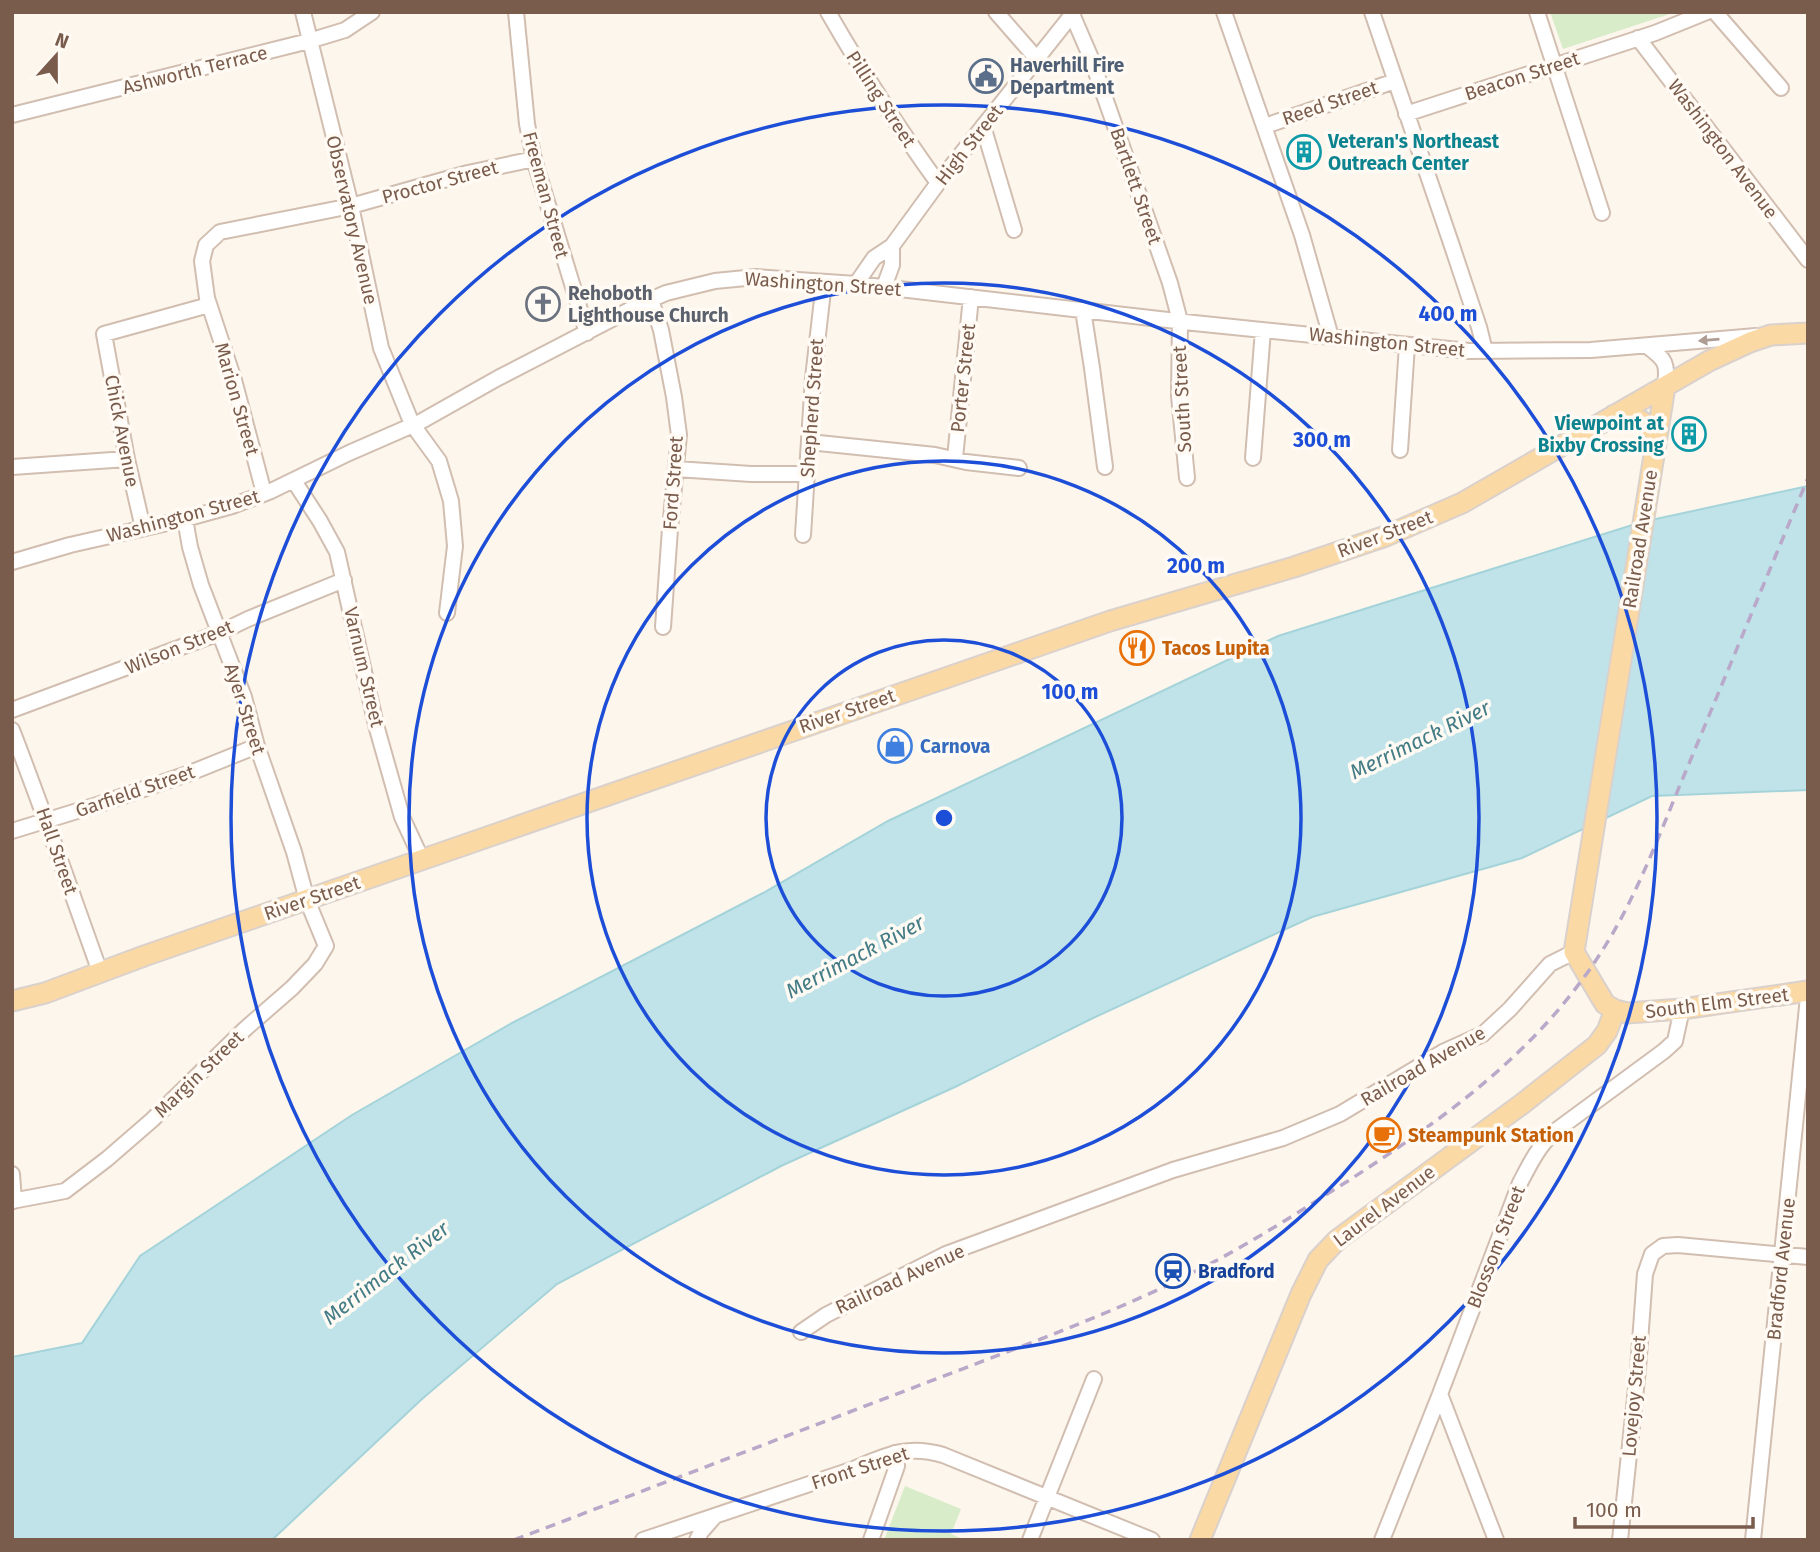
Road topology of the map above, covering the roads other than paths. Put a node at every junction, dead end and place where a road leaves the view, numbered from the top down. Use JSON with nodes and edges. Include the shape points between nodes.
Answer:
{"nodes":[{"id":1,"x":303,"y":12,"type":"edge"},
{"id":2,"x":372,"y":12,"type":"edge"},
{"id":3,"x":516,"y":12,"type":"edge"},
{"id":4,"x":828,"y":12,"type":"edge"},
{"id":5,"x":996,"y":12,"type":"edge"},
{"id":6,"x":1224,"y":12,"type":"edge"},
{"id":7,"x":1372,"y":12,"type":"edge"},
{"id":8,"x":1537,"y":12,"type":"edge"},
{"id":9,"x":1073,"y":13,"type":"edge"},
{"id":10,"x":1707,"y":13,"type":"edge"},
{"id":11,"x":1638,"y":38,"type":"junction"},
{"id":12,"x":309,"y":41,"type":"junction"},
{"id":13,"x":1037,"y":58,"type":"junction"},
{"id":14,"x":1555,"y":65,"type":"junction"},
{"id":15,"x":1395,"y":81,"type":"junction"},
{"id":16,"x":1781,"y":88,"type":"dead end"},
{"id":17,"x":1406,"y":114,"type":"junction"},
{"id":18,"x":12,"y":115,"type":"edge"},
{"id":19,"x":983,"y":126,"type":"junction"},
{"id":20,"x":1265,"y":126,"type":"junction"},
{"id":21,"x":534,"y":159,"type":"junction"},
{"id":22,"x":938,"y":183,"type":"junction"},
{"id":23,"x":351,"y":206,"type":"junction"},
{"id":24,"x":1602,"y":213,"type":"dead end"},
{"id":25,"x":1014,"y":230,"type":"dead end"},
{"id":26,"x":892,"y":246,"type":"junction"},
{"id":27,"x":1808,"y":260,"type":"edge"},
{"id":28,"x":824,"y":282,"type":"junction"},
{"id":29,"x":856,"y":284,"type":"junction"},
{"id":30,"x":884,"y":287,"type":"junction"},
{"id":31,"x":971,"y":297,"type":"junction"},
{"id":32,"x":651,"y":300,"type":"junction"},
{"id":33,"x":209,"y":305,"type":"junction"},
{"id":34,"x":1083,"y":310,"type":"junction"},
{"id":35,"x":1180,"y":321,"type":"junction"},
{"id":36,"x":1263,"y":330,"type":"junction"},
{"id":37,"x":587,"y":333,"type":"junction"},
{"id":38,"x":1808,"y":333,"type":"edge"},
{"id":39,"x":1771,"y":335,"type":"junction"},
{"id":40,"x":1331,"y":337,"type":"junction"},
{"id":41,"x":1407,"y":345,"type":"junction"},
{"id":42,"x":1647,"y":346,"type":"junction"},
{"id":43,"x":1485,"y":351,"type":"junction"},
{"id":44,"x":1665,"y":387,"type":"junction"},
{"id":45,"x":1614,"y":415,"type":"junction"},
{"id":46,"x":412,"y":424,"type":"junction"},
{"id":47,"x":1657,"y":434,"type":"junction"},
{"id":48,"x":809,"y":442,"type":"junction"},
{"id":49,"x":1399,"y":450,"type":"dead end"},
{"id":50,"x":955,"y":458,"type":"junction"},
{"id":51,"x":1253,"y":458,"type":"dead end"},
{"id":52,"x":127,"y":459,"type":"junction"},
{"id":53,"x":12,"y":467,"type":"edge"},
{"id":54,"x":1105,"y":467,"type":"dead end"},
{"id":55,"x":1020,"y":468,"type":"dead end"},
{"id":56,"x":676,"y":469,"type":"junction"},
{"id":57,"x":807,"y":474,"type":"junction"},
{"id":58,"x":1187,"y":478,"type":"dead end"},
{"id":59,"x":294,"y":481,"type":"junction"},
{"id":60,"x":264,"y":493,"type":"junction"},
{"id":61,"x":185,"y":519,"type":"junction"},
{"id":62,"x":144,"y":528,"type":"junction"},
{"id":63,"x":803,"y":535,"type":"dead end"},
{"id":64,"x":12,"y":562,"type":"edge"},
{"id":65,"x":344,"y":580,"type":"junction"},
{"id":66,"x":447,"y":613,"type":"dead end"},
{"id":67,"x":663,"y":627,"type":"dead end"},
{"id":68,"x":219,"y":633,"type":"junction"},
{"id":69,"x":12,"y":710,"type":"edge"},
{"id":70,"x":12,"y":730,"type":"edge"},
{"id":71,"x":257,"y":746,"type":"junction"},
{"id":72,"x":47,"y":820,"type":"junction"},
{"id":73,"x":12,"y":831,"type":"edge"},
{"id":74,"x":422,"y":860,"type":"junction"},
{"id":75,"x":307,"y":900,"type":"junction"},
{"id":76,"x":1575,"y":945,"type":"junction"},
{"id":77,"x":100,"y":972,"type":"junction"},
{"id":78,"x":1808,"y":991,"type":"edge"},
{"id":79,"x":1808,"y":997,"type":"edge"},
{"id":80,"x":12,"y":1001,"type":"edge"},
{"id":81,"x":1682,"y":1009,"type":"junction"},
{"id":82,"x":1615,"y":1010,"type":"junction"},
{"id":83,"x":12,"y":1174,"type":"edge"},
{"id":84,"x":13,"y":1201,"type":"edge"},
{"id":85,"x":1782,"y":1255,"type":"junction"},
{"id":86,"x":1808,"y":1257,"type":"edge"},
{"id":87,"x":801,"y":1332,"type":"dead end"},
{"id":88,"x":1094,"y":1379,"type":"dead end"},
{"id":89,"x":1440,"y":1394,"type":"junction"},
{"id":90,"x":895,"y":1454,"type":"junction"},
{"id":91,"x":1046,"y":1497,"type":"junction"},
{"id":92,"x":715,"y":1516,"type":"junction"},
{"id":93,"x":643,"y":1540,"type":"edge"},
{"id":94,"x":697,"y":1540,"type":"edge"},
{"id":95,"x":871,"y":1540,"type":"edge"},
{"id":96,"x":1030,"y":1540,"type":"edge"},
{"id":97,"x":1152,"y":1540,"type":"edge"},
{"id":98,"x":1200,"y":1540,"type":"edge"},
{"id":99,"x":1382,"y":1540,"type":"edge"},
{"id":100,"x":1496,"y":1540,"type":"edge"},
{"id":101,"x":1620,"y":1540,"type":"edge"},
{"id":102,"x":1753,"y":1540,"type":"edge"}],
"edges":[{"from":1,"to":12,"type":"street","name":"Observatory Avenue"},
{"from":2,"to":12,"type":"street","name":"Ashworth Terrace","via":[[345,30]]},
{"from":3,"to":21,"type":"street","name":"Freeman Street"},
{"from":4,"to":22,"type":"street","name":"Pilling Street","via":[[890,116]]},
{"from":5,"to":13,"type":"street"},
{"from":6,"to":20,"type":"street"},
{"from":7,"to":15,"type":"street"},
{"from":8,"to":14,"type":"street"},
{"from":9,"to":13,"type":"street","name":"High Street"},
{"from":9,"to":35,"type":"street","name":"Bartlett Street","via":[[1149,221]]},
{"from":10,"to":11,"type":"street","name":"Beacon Street"},
{"from":10,"to":16,"type":"street"},
{"from":11,"to":14,"type":"street","name":"Beacon Street"},
{"from":11,"to":27,"type":"street","name":"Washington Avenue"},
{"from":12,"to":18,"type":"street","name":"Ashworth Terrace"},
{"from":12,"to":23,"type":"street","name":"Observatory Avenue"},
{"from":13,"to":19,"type":"street","name":"High Street"},
{"from":14,"to":17,"type":"street","name":"Beacon Street"},
{"from":14,"to":24,"type":"street"},
{"from":15,"to":17,"type":"street"},
{"from":15,"to":20,"type":"street","name":"Reed Street"},
{"from":17,"to":43,"type":"street"},
{"from":19,"to":22,"type":"street","name":"High Street"},
{"from":19,"to":25,"type":"street"},
{"from":20,"to":40,"type":"street"},
{"from":21,"to":23,"type":"street","name":"Proctor Street"},
{"from":21,"to":37,"type":"street","name":"Freeman Street"},
{"from":22,"to":26,"type":"street","name":"High Street"},
{"from":23,"to":33,"type":"street","name":"Proctor Street","via":[[220,232],[206,245],[202,261]]},
{"from":23,"to":46,"type":"street","name":"Observatory Avenue","via":[[381,348]]},
{"from":26,"to":29,"type":"street","name":"High Street","via":[[874,258]]},
{"from":26,"to":30,"type":"street","name":"High Street","via":[[892,265]]},
{"from":28,"to":29,"type":"street","name":"Washington Street"},
{"from":28,"to":32,"type":"street","name":"Washington Street","via":[[736,278]]},
{"from":28,"to":48,"type":"street","name":"Shepherd Street"},
{"from":29,"to":30,"type":"street","name":"Washington Street"},
{"from":30,"to":31,"type":"street","name":"Washington Street"},
{"from":31,"to":34,"type":"street","name":"Washington Street"},
{"from":31,"to":50,"type":"street","name":"Porter Street"},
{"from":32,"to":37,"type":"street","name":"Washington Street"},
{"from":32,"to":56,"type":"street","name":"Ford Street","via":[[677,416]]},
{"from":33,"to":52,"type":"street","name":"Chick Avenue","via":[[104,334]]},
{"from":33,"to":60,"type":"street","name":"Marion Street"},
{"from":34,"to":35,"type":"street","name":"Washington Street"},
{"from":34,"to":54,"type":"street"},
{"from":35,"to":36,"type":"street","name":"Washington Street"},
{"from":35,"to":58,"type":"street","name":"South Street","via":[[1179,396]]},
{"from":36,"to":40,"type":"street","name":"Washington Street"},
{"from":36,"to":51,"type":"street"},
{"from":37,"to":46,"type":"street","name":"Washington Street"},
{"from":38,"to":39,"type":"main road","name":"Washington Street"},
{"from":39,"to":42,"type":"street","name":"Washington Street","one_way":true},
{"from":39,"to":44,"type":"main road","name":"Washington Street","via":[[1731,350]]},
{"from":40,"to":41,"type":"street","name":"Washington Street"},
{"from":41,"to":43,"type":"street","name":"Washington Street"},
{"from":41,"to":49,"type":"street"},
{"from":42,"to":43,"type":"street","name":"Washington Street"},
{"from":42,"to":44,"type":"street","via":[[1661,356],[1667,369]]},
{"from":44,"to":45,"type":"main road","name":"River Street"},
{"from":44,"to":47,"type":"main road","name":"Railroad Avenue"},
{"from":45,"to":47,"type":"main road","via":[[1640,420]]},
{"from":45,"to":74,"type":"main road","name":"River Street","via":[[1462,503],[1386,536],[1110,621]]},
{"from":46,"to":59,"type":"street","name":"Washington Street"},
{"from":46,"to":66,"type":"street","name":"Observatory Avenue","via":[[439,461],[451,501],[455,546]]},
{"from":47,"to":76,"type":"main road","name":"Railroad Avenue"},
{"from":48,"to":50,"type":"street"},
{"from":48,"to":57,"type":"street","name":"Shepherd Street"},
{"from":50,"to":55,"type":"street"},
{"from":52,"to":53,"type":"street"},
{"from":52,"to":62,"type":"street","name":"Chick Avenue"},
{"from":56,"to":57,"type":"street"},
{"from":56,"to":67,"type":"street","name":"Ford Street"},
{"from":57,"to":63,"type":"street","name":"Shepherd Street"},
{"from":59,"to":60,"type":"street","name":"Washington Street"},
{"from":59,"to":65,"type":"street","name":"Varnum Street","via":[[337,552]]},
{"from":60,"to":61,"type":"street","name":"Washington Street"},
{"from":61,"to":62,"type":"street","name":"Washington Street"},
{"from":61,"to":68,"type":"street","name":"Ayer Street","via":[[201,585]]},
{"from":62,"to":64,"type":"street","name":"Washington Street"},
{"from":65,"to":68,"type":"street","name":"Wilson Street"},
{"from":65,"to":74,"type":"street","name":"Varnum Street","via":[[376,725],[402,817]]},
{"from":68,"to":69,"type":"street","name":"Wilson Street"},
{"from":68,"to":71,"type":"street","name":"Ayer Street"},
{"from":70,"to":72,"type":"street","name":"Hall Street"},
{"from":71,"to":72,"type":"street","name":"Garfield Street"},
{"from":71,"to":75,"type":"street","name":"Ayer Street"},
{"from":72,"to":73,"type":"street","name":"Garfield Street"},
{"from":72,"to":77,"type":"street","name":"Hall Street"},
{"from":74,"to":75,"type":"main road","name":"River Street"},
{"from":75,"to":77,"type":"main road","name":"River Street"},
{"from":75,"to":84,"type":"street","name":"Margin Street","via":[[326,946],[292,988],[107,1159],[65,1191]]},
{"from":76,"to":82,"type":"main road","via":[[1605,1004]]},
{"from":76,"to":87,"type":"street","name":"Railroad Avenue","via":[[1550,964],[1483,1034],[1443,1052],[1340,1114],[1283,1138],[1173,1170],[946,1254],[836,1309]]},
{"from":77,"to":80,"type":"main road","name":"River Street"},
{"from":78,"to":81,"type":"main road","name":"South Elm Street"},
{"from":79,"to":85,"type":"street","name":"Bradford Avenue"},
{"from":81,"to":82,"type":"main road","name":"South Elm Street"},
{"from":81,"to":89,"type":"street","name":"Blossom Street","via":[[1675,1041],[1554,1132],[1533,1157]]},
{"from":82,"to":98,"type":"main road","name":"Laurel Avenue","via":[[1597,1045],[1338,1240],[1318,1260]]},
{"from":83,"to":84,"type":"street"},
{"from":85,"to":86,"type":"street"},
{"from":85,"to":101,"type":"street","name":"Lovejoy Street","via":[[1678,1245],[1663,1246],[1652,1254],[1645,1274]]},
{"from":85,"to":102,"type":"street","name":"Bradford Avenue"},
{"from":88,"to":91,"type":"street"},
{"from":89,"to":99,"type":"street","name":"Blossom Street"},
{"from":89,"to":100,"type":"street"},
{"from":90,"to":91,"type":"street","name":"Front Street","via":[[928,1450]]},
{"from":90,"to":92,"type":"street","name":"Front Street"},
{"from":90,"to":95,"type":"street","via":[[897,1466]]},
{"from":91,"to":96,"type":"street"},
{"from":91,"to":97,"type":"street","name":"Front Street"},
{"from":92,"to":93,"type":"street","name":"Front Street"},
{"from":92,"to":94,"type":"street"}]}
